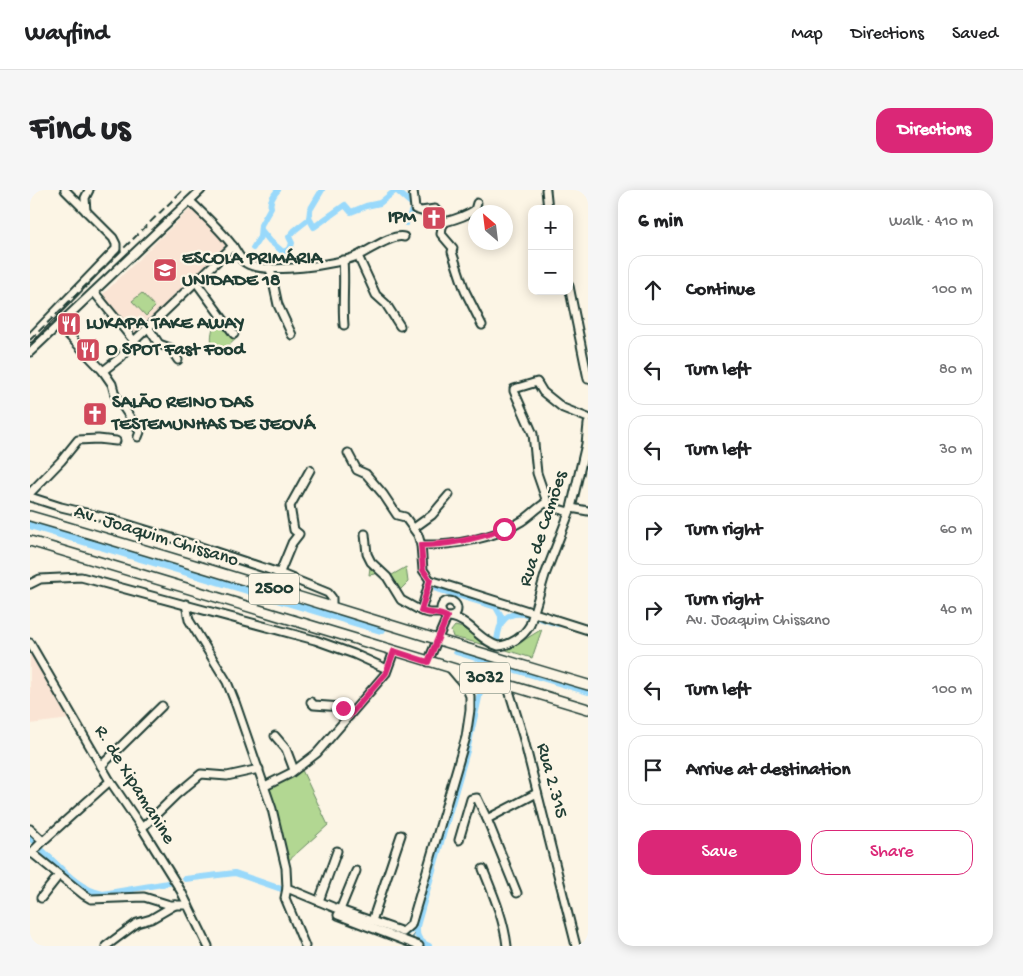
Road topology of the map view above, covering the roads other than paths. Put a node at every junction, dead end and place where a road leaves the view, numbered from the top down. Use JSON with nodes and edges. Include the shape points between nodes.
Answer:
{"nodes":[{"id":1,"x":65,"y":190,"type":"edge"},
{"id":2,"x":89,"y":190,"type":"edge"},
{"id":3,"x":201,"y":190,"type":"edge"},
{"id":4,"x":413,"y":190,"type":"edge"},
{"id":5,"x":546,"y":190,"type":"edge"},
{"id":6,"x":190,"y":201,"type":"junction"},
{"id":7,"x":477,"y":203,"type":"dead end"},
{"id":8,"x":548,"y":205,"type":"edge"},
{"id":9,"x":86,"y":211,"type":"junction"},
{"id":10,"x":445,"y":222,"type":"junction"},
{"id":11,"x":404,"y":237,"type":"dead end"},
{"id":12,"x":233,"y":246,"type":"junction"},
{"id":13,"x":358,"y":256,"type":"junction"},
{"id":14,"x":343,"y":260,"type":"junction"},
{"id":15,"x":270,"y":268,"type":"junction"},
{"id":16,"x":196,"y":282,"type":"junction"},
{"id":17,"x":94,"y":292,"type":"junction"},
{"id":18,"x":571,"y":295,"type":"edge"},
{"id":19,"x":59,"y":325,"type":"junction"},
{"id":20,"x":344,"y":325,"type":"dead end"},
{"id":21,"x":482,"y":325,"type":"dead end"},
{"id":22,"x":400,"y":326,"type":"dead end"},
{"id":23,"x":148,"y":327,"type":"junction"},
{"id":24,"x":234,"y":334,"type":"dead end"},
{"id":25,"x":292,"y":335,"type":"dead end"},
{"id":26,"x":30,"y":338,"type":"edge"},
{"id":27,"x":134,"y":341,"type":"junction"},
{"id":28,"x":30,"y":352,"type":"edge"},
{"id":29,"x":178,"y":360,"type":"dead end"},
{"id":30,"x":103,"y":370,"type":"junction"},
{"id":31,"x":588,"y":379,"type":"edge"},
{"id":32,"x":588,"y":418,"type":"edge"},
{"id":33,"x":588,"y":424,"type":"edge"},
{"id":34,"x":138,"y":437,"type":"dead end"},
{"id":35,"x":116,"y":441,"type":"dead end"},
{"id":36,"x":348,"y":453,"type":"dead end"},
{"id":37,"x":310,"y":470,"type":"dead end"},
{"id":38,"x":588,"y":472,"type":"edge"},
{"id":39,"x":580,"y":476,"type":"junction"},
{"id":40,"x":30,"y":495,"type":"edge"},
{"id":41,"x":449,"y":495,"type":"dead end"},
{"id":42,"x":547,"y":502,"type":"junction"},
{"id":43,"x":570,"y":510,"type":"junction"},
{"id":44,"x":588,"y":511,"type":"edge"},
{"id":45,"x":30,"y":516,"type":"edge"},
{"id":46,"x":414,"y":528,"type":"junction"},
{"id":47,"x":365,"y":534,"type":"dead end"},
{"id":48,"x":30,"y":541,"type":"edge"},
{"id":49,"x":421,"y":545,"type":"junction"},
{"id":50,"x":279,"y":573,"type":"junction"},
{"id":51,"x":430,"y":580,"type":"junction"},
{"id":52,"x":30,"y":584,"type":"edge"},
{"id":53,"x":273,"y":589,"type":"junction"},
{"id":54,"x":186,"y":604,"type":"junction"},
{"id":55,"x":332,"y":606,"type":"junction"},
{"id":56,"x":421,"y":611,"type":"junction"},
{"id":57,"x":533,"y":614,"type":"junction"},
{"id":58,"x":446,"y":615,"type":"junction"},
{"id":59,"x":588,"y":630,"type":"edge"},
{"id":60,"x":437,"y":640,"type":"junction"},
{"id":61,"x":30,"y":643,"type":"edge"},
{"id":62,"x":382,"y":648,"type":"joint"},
{"id":63,"x":394,"y":651,"type":"junction"},
{"id":64,"x":428,"y":662,"type":"junction"},
{"id":65,"x":450,"y":668,"type":"junction"},
{"id":66,"x":387,"y":669,"type":"junction"},
{"id":67,"x":507,"y":684,"type":"junction"},
{"id":68,"x":588,"y":685,"type":"edge"},
{"id":69,"x":311,"y":702,"type":"dead end"},
{"id":70,"x":162,"y":706,"type":"dead end"},
{"id":71,"x":588,"y":709,"type":"edge"},
{"id":72,"x":349,"y":716,"type":"junction"},
{"id":73,"x":275,"y":736,"type":"dead end"},
{"id":74,"x":101,"y":766,"type":"junction"},
{"id":75,"x":259,"y":769,"type":"junction"},
{"id":76,"x":294,"y":770,"type":"junction"},
{"id":77,"x":110,"y":781,"type":"junction"},
{"id":78,"x":265,"y":786,"type":"junction"},
{"id":79,"x":538,"y":793,"type":"junction"},
{"id":80,"x":487,"y":819,"type":"junction"},
{"id":81,"x":142,"y":828,"type":"junction"},
{"id":82,"x":30,"y":829,"type":"edge"},
{"id":83,"x":401,"y":835,"type":"dead end"},
{"id":84,"x":459,"y":840,"type":"dead end"},
{"id":85,"x":43,"y":841,"type":"junction"},
{"id":86,"x":337,"y":851,"type":"dead end"},
{"id":87,"x":31,"y":854,"type":"edge"},
{"id":88,"x":483,"y":869,"type":"dead end"},
{"id":89,"x":356,"y":871,"type":"dead end"},
{"id":90,"x":59,"y":875,"type":"junction"},
{"id":91,"x":286,"y":892,"type":"junction"},
{"id":92,"x":517,"y":893,"type":"dead end"},
{"id":93,"x":42,"y":898,"type":"dead end"},
{"id":94,"x":319,"y":901,"type":"junction"},
{"id":95,"x":175,"y":905,"type":"junction"},
{"id":96,"x":188,"y":905,"type":"junction"},
{"id":97,"x":339,"y":912,"type":"junction"},
{"id":98,"x":372,"y":921,"type":"junction"},
{"id":99,"x":414,"y":945,"type":"edge"},
{"id":100,"x":106,"y":946,"type":"edge"},
{"id":101,"x":208,"y":946,"type":"edge"},
{"id":102,"x":305,"y":946,"type":"edge"},
{"id":103,"x":507,"y":946,"type":"edge"},
{"id":104,"x":576,"y":946,"type":"edge"}],
"edges":[{"from":1,"to":9,"type":"street"},
{"from":2,"to":9,"type":"street","via":[[85,198]]},
{"from":3,"to":6,"type":"street"},
{"from":4,"to":10,"type":"street","via":[[415,209],[436,209]]},
{"from":5,"to":8,"type":"street"},
{"from":6,"to":12,"type":"street"},
{"from":6,"to":17,"type":"street"},
{"from":7,"to":10,"type":"street","via":[[471,213]]},
{"from":9,"to":26,"type":"street","via":[[113,238],[116,249]]},
{"from":10,"to":21,"type":"street","via":[[442,234],[453,248],[465,290]]},
{"from":11,"to":13,"type":"street","via":[[379,244]]},
{"from":12,"to":15,"type":"street","via":[[246,263]]},
{"from":12,"to":16,"type":"street"},
{"from":13,"to":14,"type":"street"},
{"from":13,"to":22,"type":"street","via":[[376,295]]},
{"from":14,"to":15,"type":"street","via":[[316,266]]},
{"from":14,"to":20,"type":"street"},
{"from":15,"to":25,"type":"street","via":[[278,305]]},
{"from":16,"to":23,"type":"street"},
{"from":16,"to":24,"type":"street"},
{"from":17,"to":19,"type":"street"},
{"from":17,"to":27,"type":"street"},
{"from":18,"to":31,"type":"street"},
{"from":19,"to":28,"type":"street"},
{"from":19,"to":30,"type":"street"},
{"from":23,"to":27,"type":"street"},
{"from":23,"to":29,"type":"street","via":[[159,344],[170,348]]},
{"from":27,"to":30,"type":"street","via":[[121,357]]},
{"from":30,"to":34,"type":"street","via":[[122,408],[140,432]]},
{"from":32,"to":42,"type":"street","via":[[563,408],[535,381],[514,389],[533,434],[537,473]]},
{"from":33,"to":39,"type":"street","name":"Rua de Camões"},
{"from":35,"to":40,"type":"street","via":[[78,440]]},
{"from":36,"to":46,"type":"street","via":[[357,470],[366,474],[396,515],[405,518]]},
{"from":37,"to":50,"type":"street","via":[[290,506],[294,530],[298,534]]},
{"from":38,"to":39,"type":"street"},
{"from":39,"to":43,"type":"street","name":"Rua de Camões"},
{"from":40,"to":50,"type":"street"},
{"from":41,"to":46,"type":"street","via":[[432,515]]},
{"from":42,"to":43,"type":"street","via":[[551,507]]},
{"from":42,"to":49,"type":"street","via":[[523,521],[480,538]]},
{"from":43,"to":44,"type":"street"},
{"from":43,"to":57,"type":"street","name":"Rua de Camões"},
{"from":45,"to":53,"type":"main road","name":"Av. Joaquim Chissano","number":"2500"},
{"from":46,"to":49,"type":"street"},
{"from":47,"to":56,"type":"street","via":[[371,562],[387,577],[401,600]]},
{"from":48,"to":62,"type":"main road","number":"2500"},
{"from":49,"to":51,"type":"street","via":[[423,570]]},
{"from":50,"to":53,"type":"street"},
{"from":50,"to":55,"type":"street","via":[[328,593]]},
{"from":51,"to":56,"type":"street"},
{"from":51,"to":57,"type":"street"},
{"from":52,"to":54,"type":"street","via":[[40,579],[81,577]]},
{"from":53,"to":55,"type":"main road","name":"Av. Joaquim Chissano","number":"2500"},
{"from":54,"to":66,"type":"street","via":[[315,640]]},
{"from":54,"to":75,"type":"street","via":[[189,620],[231,690]]},
{"from":55,"to":60,"type":"main road","name":"Av. Joaquim Chissano","number":"2500"},
{"from":56,"to":58,"type":"street"},
{"from":57,"to":58,"type":"street","name":"Rua de Camões","via":[[526,632],[509,644],[498,646],[460,620]]},
{"from":57,"to":59,"type":"street"},
{"from":58,"to":60,"type":"street"},
{"from":60,"to":64,"type":"street"},
{"from":60,"to":68,"type":"main road","name":"Av. Joaquim Chissano","number":"2500"},
{"from":61,"to":74,"type":"street","name":"R. de Xipamanine"},
{"from":62,"to":63,"type":"main road","number":"3032"},
{"from":63,"to":64,"type":"main road","number":"3032"},
{"from":63,"to":66,"type":"street"},
{"from":64,"to":65,"type":"main road","number":"3032"},
{"from":65,"to":67,"type":"main road","number":"3032"},
{"from":65,"to":98,"type":"street","via":[[468,690],[470,710],[466,737],[411,925],[403,932]]},
{"from":66,"to":72,"type":"street"},
{"from":67,"to":71,"type":"main road","number":"3032"},
{"from":67,"to":79,"type":"street","name":"Rua 2.315"},
{"from":69,"to":72,"type":"street","via":[[342,707]]},
{"from":70,"to":74,"type":"street"},
{"from":72,"to":76,"type":"street","via":[[317,753]]},
{"from":73,"to":76,"type":"street","via":[[286,749]]},
{"from":74,"to":77,"type":"street","name":"R. de Xipamanine"},
{"from":75,"to":78,"type":"street"},
{"from":75,"to":81,"type":"street","via":[[227,776],[201,774]]},
{"from":76,"to":78,"type":"street"},
{"from":77,"to":81,"type":"street","name":"R. de Xipamanine"},
{"from":77,"to":85,"type":"street"},
{"from":78,"to":91,"type":"street","via":[[286,868]]},
{"from":79,"to":80,"type":"street"},
{"from":79,"to":104,"type":"street","name":"Rua 2.315"},
{"from":80,"to":84,"type":"street","via":[[478,800],[471,800]]},
{"from":80,"to":92,"type":"street"},
{"from":81,"to":96,"type":"street","name":"R. de Xipamanine"},
{"from":82,"to":85,"type":"street"},
{"from":83,"to":98,"type":"street"},
{"from":85,"to":87,"type":"street"},
{"from":86,"to":94,"type":"street"},
{"from":87,"to":90,"type":"street"},
{"from":88,"to":103,"type":"street","via":[[495,897]]},
{"from":89,"to":97,"type":"street"},
{"from":90,"to":93,"type":"street"},
{"from":90,"to":95,"type":"street","via":[[91,899],[144,897]]},
{"from":91,"to":94,"type":"street"},
{"from":91,"to":102,"type":"street"},
{"from":94,"to":97,"type":"street"},
{"from":95,"to":96,"type":"street"},
{"from":95,"to":100,"type":"street","via":[[152,919],[137,923]]},
{"from":96,"to":101,"type":"street","name":"R. de Xipamanine"},
{"from":97,"to":98,"type":"street"},
{"from":97,"to":99,"type":"street"}]}
